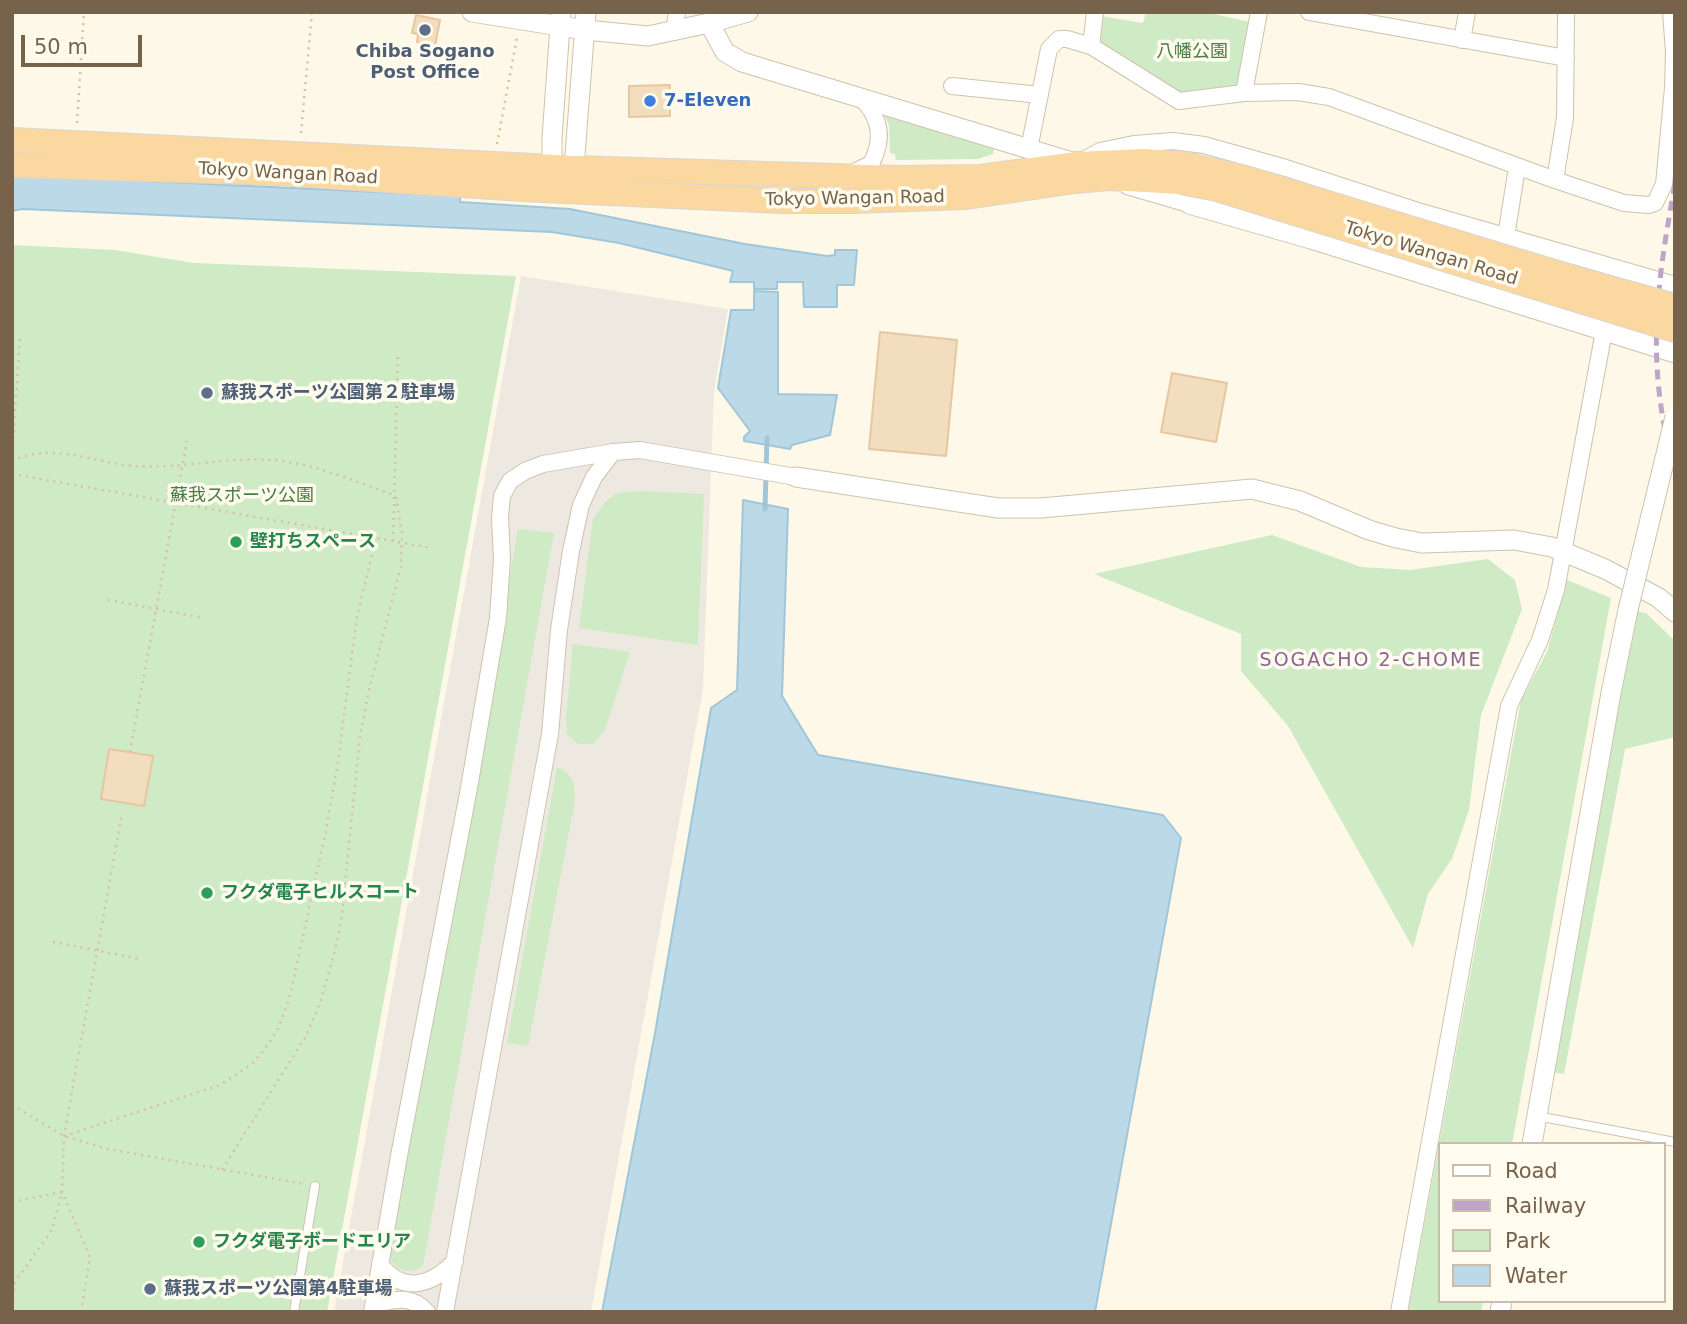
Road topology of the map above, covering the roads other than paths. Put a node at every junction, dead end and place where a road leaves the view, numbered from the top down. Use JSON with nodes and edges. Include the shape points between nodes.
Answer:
{"nodes":[{"id":1,"x":472,"y":12,"type":"edge"},
{"id":2,"x":748,"y":12,"type":"edge"},
{"id":3,"x":1095,"y":12,"type":"edge"},
{"id":4,"x":1259,"y":12,"type":"edge"},
{"id":5,"x":1309,"y":12,"type":"edge"},
{"id":6,"x":1467,"y":12,"type":"edge"},
{"id":7,"x":1566,"y":12,"type":"edge"},
{"id":8,"x":1671,"y":12,"type":"edge"},
{"id":9,"x":561,"y":19,"type":"edge"},
{"id":10,"x":585,"y":21,"type":"edge"},
{"id":11,"x":675,"y":22,"type":"edge"},
{"id":12,"x":709,"y":23,"type":"junction"},
{"id":13,"x":1462,"y":40,"type":"junction"},
{"id":14,"x":1091,"y":46,"type":"junction"},
{"id":15,"x":1566,"y":58,"type":"junction"},
{"id":16,"x":952,"y":86,"type":"dead end"},
{"id":17,"x":1244,"y":93,"type":"junction"},
{"id":18,"x":1040,"y":95,"type":"junction"},
{"id":19,"x":863,"y":100,"type":"junction"},
{"id":20,"x":12,"y":140,"type":"edge"},
{"id":21,"x":1029,"y":149,"type":"junction"},
{"id":22,"x":12,"y":164,"type":"edge"},
{"id":23,"x":1077,"y":164,"type":"junction"},
{"id":24,"x":1517,"y":167,"type":"junction"},
{"id":25,"x":563,"y":168,"type":"junction"},
{"id":26,"x":843,"y":176,"type":"junction"},
{"id":27,"x":1109,"y":178,"type":"junction"},
{"id":28,"x":1555,"y":180,"type":"junction"},
{"id":29,"x":1185,"y":183,"type":"junction"},
{"id":30,"x":560,"y":191,"type":"junction"},
{"id":31,"x":1506,"y":237,"type":"junction"},
{"id":32,"x":1675,"y":285,"type":"edge"},
{"id":33,"x":1675,"y":306,"type":"edge"},
{"id":34,"x":1675,"y":330,"type":"edge"},
{"id":35,"x":1604,"y":331,"type":"junction"},
{"id":36,"x":1675,"y":353,"type":"edge"},
{"id":37,"x":1675,"y":417,"type":"edge"},
{"id":38,"x":613,"y":452,"type":"junction"},
{"id":39,"x":796,"y":477,"type":"joint"},
{"id":40,"x":1562,"y":551,"type":"junction"},
{"id":41,"x":1675,"y":612,"type":"edge"},
{"id":42,"x":1537,"y":1116,"type":"junction"},
{"id":43,"x":1532,"y":1142,"type":"edge"},
{"id":44,"x":1675,"y":1142,"type":"edge"},
{"id":45,"x":315,"y":1186,"type":"road end"},
{"id":46,"x":455,"y":1261,"type":"junction"},
{"id":47,"x":380,"y":1264,"type":"junction"},
{"id":48,"x":294,"y":1312,"type":"edge"},
{"id":49,"x":374,"y":1312,"type":"edge"},
{"id":50,"x":427,"y":1312,"type":"edge"},
{"id":51,"x":445,"y":1312,"type":"edge"},
{"id":52,"x":1399,"y":1312,"type":"edge"}],
"edges":[{"from":1,"to":9,"type":"street"},
{"from":2,"to":12,"type":"street"},
{"from":3,"to":14,"type":"street"},
{"from":4,"to":17,"type":"street"},
{"from":5,"to":13,"type":"street"},
{"from":6,"to":13,"type":"street"},
{"from":7,"to":15,"type":"street"},
{"from":8,"to":28,"type":"street","via":[[1672,100],[1664,184],[1655,203],[1625,204]]},
{"from":9,"to":10,"type":"street"},
{"from":9,"to":25,"type":"street"},
{"from":10,"to":11,"type":"street","via":[[648,36]]},
{"from":10,"to":25,"type":"street"},
{"from":11,"to":12,"type":"street"},
{"from":12,"to":19,"type":"street","via":[[721,47],[733,58]]},
{"from":13,"to":15,"type":"street"},
{"from":14,"to":17,"type":"street","via":[[1180,101]]},
{"from":14,"to":18,"type":"street","via":[[1068,38],[1053,44]]},
{"from":15,"to":28,"type":"street","via":[[1565,118]]},
{"from":16,"to":18,"type":"street"},
{"from":17,"to":24,"type":"street","via":[[1298,92],[1329,97]]},
{"from":18,"to":21,"type":"street"},
{"from":19,"to":21,"type":"street"},
{"from":19,"to":26,"type":"street","via":[[879,125],[875,155],[871,164]]},
{"from":20,"to":25,"type":"highway","name":"Tokyo Wangan Road"},
{"from":21,"to":23,"type":"street"},
{"from":22,"to":30,"type":"highway","name":"Tokyo Wangan Road","via":[[280,173]]},
{"from":23,"to":26,"type":"highway","name":"Tokyo Wangan Road","via":[[969,177]]},
{"from":23,"to":27,"type":"street"},
{"from":23,"to":29,"type":"highway","name":"Tokyo Wangan Road","via":[[1144,161]]},
{"from":23,"to":31,"type":"street","via":[[1100,151],[1134,144],[1173,141],[1204,145]]},
{"from":24,"to":28,"type":"street"},
{"from":24,"to":31,"type":"street"},
{"from":25,"to":26,"type":"highway","name":"Tokyo Wangan Road"},
{"from":25,"to":30,"type":"street"},
{"from":27,"to":29,"type":"highway","name":"Tokyo Wangan Road"},
{"from":27,"to":30,"type":"highway","name":"Tokyo Wangan Road","via":[[966,197],[853,201]]},
{"from":29,"to":33,"type":"highway","name":"Tokyo Wangan Road","bridge":true,"via":[[1245,178]]},
{"from":29,"to":34,"type":"highway","name":"Tokyo Wangan Road","bridge":true,"via":[[1344,227]]},
{"from":29,"to":35,"type":"street","via":[[1311,239]]},
{"from":31,"to":32,"type":"street"},
{"from":35,"to":36,"type":"street"},
{"from":35,"to":40,"type":"street"},
{"from":37,"to":42,"type":"street","bridge":true,"via":[[1611,694]]},
{"from":38,"to":39,"type":"street","via":[[652,451]]},
{"from":38,"to":46,"type":"street","via":[[581,505],[570,551],[550,734]]},
{"from":38,"to":47,"type":"street","via":[[525,471],[510,481],[502,496],[498,618]]},
{"from":39,"to":40,"type":"street","via":[[998,509],[1252,489],[1300,500],[1396,538],[1422,543],[1514,540]]},
{"from":40,"to":41,"type":"street","via":[[1659,598]]},
{"from":40,"to":52,"type":"street","via":[[1556,590],[1540,640],[1509,706]]},
{"from":42,"to":43,"type":"street"},
{"from":42,"to":44,"type":"lane"},
{"from":45,"to":48,"type":"lane"},
{"from":46,"to":47,"type":"street","via":[[442,1274],[414,1283],[400,1282]]},
{"from":46,"to":51,"type":"street"},
{"from":47,"to":49,"type":"street"},
{"from":49,"to":50,"type":"street","via":[[381,1303],[403,1298]]}]}
